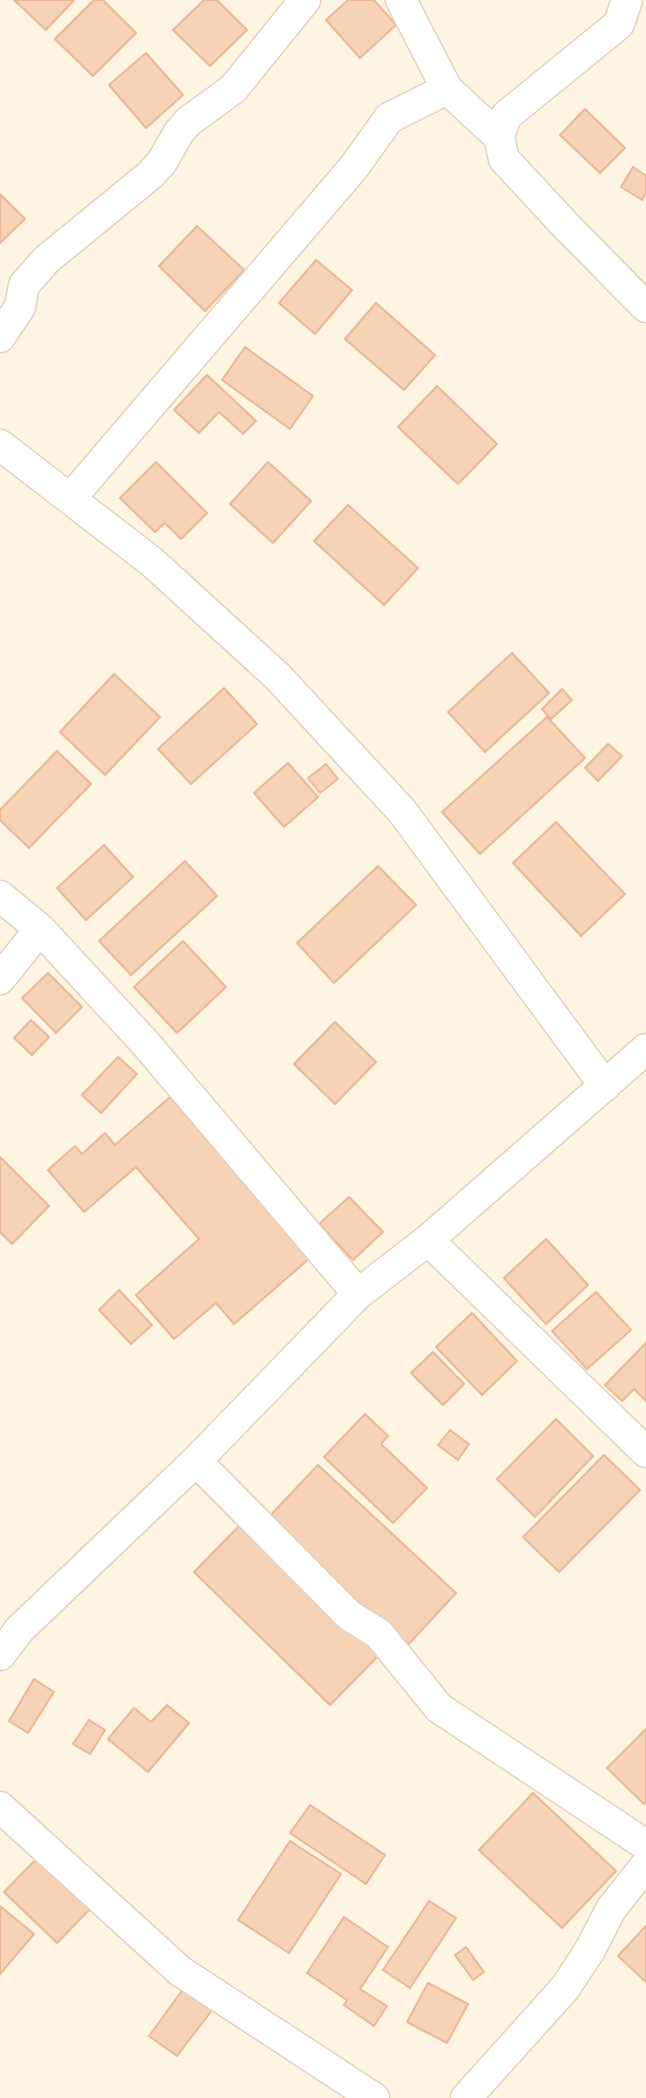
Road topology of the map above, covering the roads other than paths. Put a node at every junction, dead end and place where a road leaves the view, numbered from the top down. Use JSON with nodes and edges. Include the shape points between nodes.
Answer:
{"nodes":[{"id":1,"x":305,"y":0,"type":"edge"},
{"id":2,"x":401,"y":0,"type":"edge"},
{"id":3,"x":627,"y":0,"type":"edge"},
{"id":4,"x":447,"y":89,"type":"junction"},
{"id":5,"x":499,"y":138,"type":"junction"},
{"id":6,"x":10,"y":298,"type":"edge"},
{"id":7,"x":646,"y":307,"type":"edge"},
{"id":8,"x":0,"y":337,"type":"edge"},
{"id":9,"x":0,"y":445,"type":"edge"},
{"id":10,"x":70,"y":499,"type":"junction"},
{"id":11,"x":0,"y":896,"type":"edge"},
{"id":12,"x":40,"y":929,"type":"junction"},
{"id":13,"x":0,"y":979,"type":"edge"},
{"id":14,"x":646,"y":1049,"type":"edge"},
{"id":15,"x":605,"y":1086,"type":"junction"},
{"id":16,"x":428,"y":1240,"type":"junction"},
{"id":17,"x":358,"y":1294,"type":"junction"},
{"id":18,"x":646,"y":1452,"type":"edge"},
{"id":19,"x":196,"y":1461,"type":"junction"},
{"id":20,"x":0,"y":1656,"type":"edge"},
{"id":21,"x":0,"y":1807,"type":"edge"},
{"id":22,"x":646,"y":1845,"type":"edge"},
{"id":23,"x":642,"y":1876,"type":"edge"},
{"id":24,"x":374,"y":2098,"type":"edge"},
{"id":25,"x":467,"y":2098,"type":"edge"}],
"edges":[{"from":1,"to":6,"type":"street","via":[[233,89],[179,132],[150,175],[46,260]]},
{"from":2,"to":4,"type":"street"},
{"from":3,"to":5,"type":"street","via":[[619,24],[506,117]]},
{"from":4,"to":5,"type":"street"},
{"from":4,"to":10,"type":"street","via":[[389,118],[354,167]]},
{"from":5,"to":7,"type":"street","via":[[505,159]]},
{"from":6,"to":8,"type":"street"},
{"from":9,"to":10,"type":"street"},
{"from":10,"to":15,"type":"street","via":[[152,562],[277,676],[402,811]]},
{"from":11,"to":12,"type":"street"},
{"from":12,"to":13,"type":"street"},
{"from":12,"to":17,"type":"street","via":[[146,1044]]},
{"from":14,"to":15,"type":"street"},
{"from":15,"to":16,"type":"street"},
{"from":16,"to":17,"type":"street"},
{"from":16,"to":18,"type":"street"},
{"from":17,"to":19,"type":"street"},
{"from":19,"to":20,"type":"street","via":[[20,1629]]},
{"from":19,"to":22,"type":"street","via":[[350,1616],[379,1634],[439,1708]]},
{"from":21,"to":24,"type":"street","via":[[180,1971]]},
{"from":23,"to":25,"type":"street","via":[[611,1909],[565,1988]]}]}
